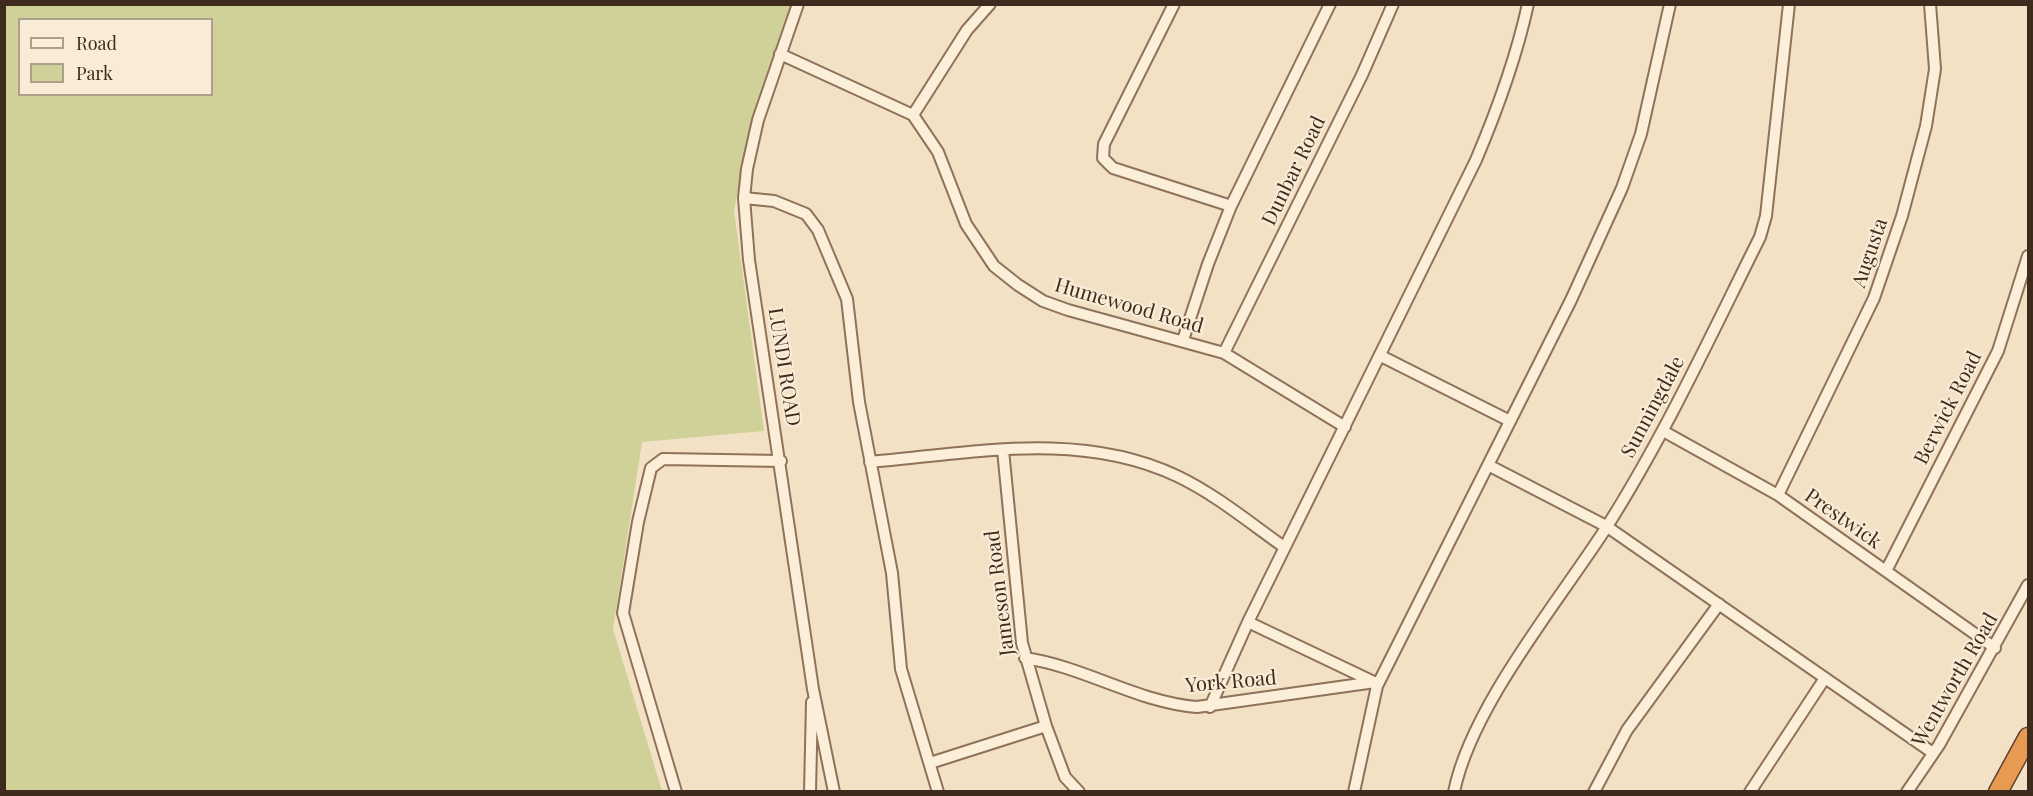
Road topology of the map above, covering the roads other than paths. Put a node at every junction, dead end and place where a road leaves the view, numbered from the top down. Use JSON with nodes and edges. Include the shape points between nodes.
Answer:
{"nodes":[{"id":1,"x":798,"y":4,"type":"edge"},
{"id":2,"x":990,"y":4,"type":"edge"},
{"id":3,"x":1174,"y":4,"type":"edge"},
{"id":4,"x":1330,"y":4,"type":"edge"},
{"id":5,"x":1393,"y":4,"type":"edge"},
{"id":6,"x":1528,"y":4,"type":"edge"},
{"id":7,"x":1670,"y":4,"type":"edge"},
{"id":8,"x":1789,"y":4,"type":"edge"},
{"id":9,"x":1930,"y":4,"type":"edge"},
{"id":10,"x":780,"y":54,"type":"junction"},
{"id":11,"x":913,"y":115,"type":"junction"},
{"id":12,"x":744,"y":198,"type":"junction"},
{"id":13,"x":1231,"y":206,"type":"junction"},
{"id":14,"x":2028,"y":256,"type":"edge"},
{"id":15,"x":1183,"y":340,"type":"junction"},
{"id":16,"x":1224,"y":353,"type":"junction"},
{"id":17,"x":1381,"y":356,"type":"junction"},
{"id":18,"x":1510,"y":421,"type":"junction"},
{"id":19,"x":1345,"y":427,"type":"junction"},
{"id":20,"x":1663,"y":431,"type":"junction"},
{"id":21,"x":1003,"y":450,"type":"junction"},
{"id":22,"x":781,"y":461,"type":"junction"},
{"id":23,"x":870,"y":462,"type":"junction"},
{"id":24,"x":1488,"y":465,"type":"junction"},
{"id":25,"x":1778,"y":495,"type":"junction"},
{"id":26,"x":1606,"y":526,"type":"junction"},
{"id":27,"x":1284,"y":547,"type":"junction"},
{"id":28,"x":1886,"y":571,"type":"junction"},
{"id":29,"x":2028,"y":585,"type":"edge"},
{"id":30,"x":1719,"y":604,"type":"junction"},
{"id":31,"x":1248,"y":622,"type":"junction"},
{"id":32,"x":1995,"y":648,"type":"junction"},
{"id":33,"x":1025,"y":658,"type":"junction"},
{"id":34,"x":1825,"y":678,"type":"junction"},
{"id":35,"x":1376,"y":684,"type":"junction"},
{"id":36,"x":813,"y":689,"type":"junction"},
{"id":37,"x":1210,"y":706,"type":"junction"},
{"id":38,"x":1046,"y":726,"type":"junction"},
{"id":39,"x":2028,"y":737,"type":"edge"},
{"id":40,"x":1933,"y":753,"type":"junction"},
{"id":41,"x":930,"y":763,"type":"junction"},
{"id":42,"x":676,"y":792,"type":"edge"},
{"id":43,"x":810,"y":792,"type":"edge"},
{"id":44,"x":834,"y":792,"type":"edge"},
{"id":45,"x":938,"y":792,"type":"edge"},
{"id":46,"x":1079,"y":792,"type":"edge"},
{"id":47,"x":1354,"y":792,"type":"edge"},
{"id":48,"x":1454,"y":792,"type":"edge"},
{"id":49,"x":1594,"y":792,"type":"edge"},
{"id":50,"x":1750,"y":792,"type":"edge"},
{"id":51,"x":1907,"y":792,"type":"edge"},
{"id":52,"x":1998,"y":792,"type":"edge"}],
"edges":[{"from":1,"to":10,"type":"street","name":"LUNDI ROAD"},
{"from":2,"to":11,"type":"street","via":[[962,38]]},
{"from":3,"to":13,"type":"street","via":[[1104,144],[1103,158],[1113,168]]},
{"from":4,"to":13,"type":"street"},
{"from":5,"to":16,"type":"street","name":"Dunbar Road","via":[[1362,75]]},
{"from":6,"to":17,"type":"street","via":[[1518,52],[1500,104]]},
{"from":7,"to":18,"type":"street","via":[[1641,134],[1622,188]]},
{"from":8,"to":20,"type":"street","name":"Sunningdale","via":[[1763,227]]},
{"from":9,"to":25,"type":"street","name":"Augusta","via":[[1935,69],[1926,126],[1902,216],[1874,298]]},
{"from":10,"to":11,"type":"street"},
{"from":10,"to":12,"type":"street","name":"LUNDI ROAD","via":[[758,120]]},
{"from":11,"to":15,"type":"street","name":"Humewood Road","via":[[938,152],[966,224],[994,266],[1043,301]]},
{"from":12,"to":22,"type":"street","name":"LUNDI ROAD","via":[[749,260]]},
{"from":12,"to":23,"type":"street","via":[[774,201],[797,209],[818,230],[847,299],[858,402]]},
{"from":13,"to":15,"type":"street"},
{"from":14,"to":28,"type":"street","name":"Berwick Road","via":[[1998,351]]},
{"from":15,"to":16,"type":"street","name":"Humewood Road"},
{"from":16,"to":19,"type":"street","name":"Humewood Road"},
{"from":17,"to":18,"type":"street"},
{"from":17,"to":19,"type":"street"},
{"from":18,"to":24,"type":"street"},
{"from":19,"to":27,"type":"street"},
{"from":20,"to":25,"type":"street","name":"Prestwick"},
{"from":20,"to":26,"type":"street","name":"Sunningdale"},
{"from":21,"to":23,"type":"street"},
{"from":21,"to":27,"type":"street","via":[[1044,446],[1078,449],[1166,471]]},
{"from":21,"to":33,"type":"street","name":"Jameson Road"},
{"from":22,"to":36,"type":"street","name":"LUNDI ROAD"},
{"from":22,"to":42,"type":"street","via":[[663,459],[651,468],[623,613]]},
{"from":23,"to":41,"type":"street","via":[[892,573],[901,669]]},
{"from":24,"to":26,"type":"street"},
{"from":24,"to":35,"type":"street"},
{"from":25,"to":28,"type":"street","name":"Prestwick"},
{"from":26,"to":30,"type":"street"},
{"from":26,"to":48,"type":"street","name":"Sunningdale","via":[[1494,698],[1472,740]]},
{"from":27,"to":31,"type":"street"},
{"from":28,"to":32,"type":"street","name":"Prestwick"},
{"from":29,"to":32,"type":"street","name":"Wentworth Road"},
{"from":30,"to":34,"type":"street"},
{"from":30,"to":49,"type":"street","via":[[1627,730]]},
{"from":31,"to":35,"type":"street"},
{"from":31,"to":37,"type":"street"},
{"from":32,"to":40,"type":"street","name":"Wentworth Road"},
{"from":33,"to":37,"type":"street","name":"York Road","via":[[1177,706]]},
{"from":33,"to":38,"type":"street","name":"Jameson Road"},
{"from":34,"to":40,"type":"street"},
{"from":34,"to":50,"type":"street"},
{"from":35,"to":37,"type":"street","name":"York Road"},
{"from":35,"to":47,"type":"street"},
{"from":36,"to":43,"type":"street","name":"LUNDI ROAD"},
{"from":36,"to":44,"type":"street","name":"LUNDI ROAD"},
{"from":38,"to":41,"type":"street"},
{"from":38,"to":46,"type":"street","name":"Jameson Road","via":[[1065,777]]},
{"from":39,"to":52,"type":"highway"},
{"from":40,"to":51,"type":"street","name":"Wentworth Road"},
{"from":41,"to":45,"type":"street"}]}
